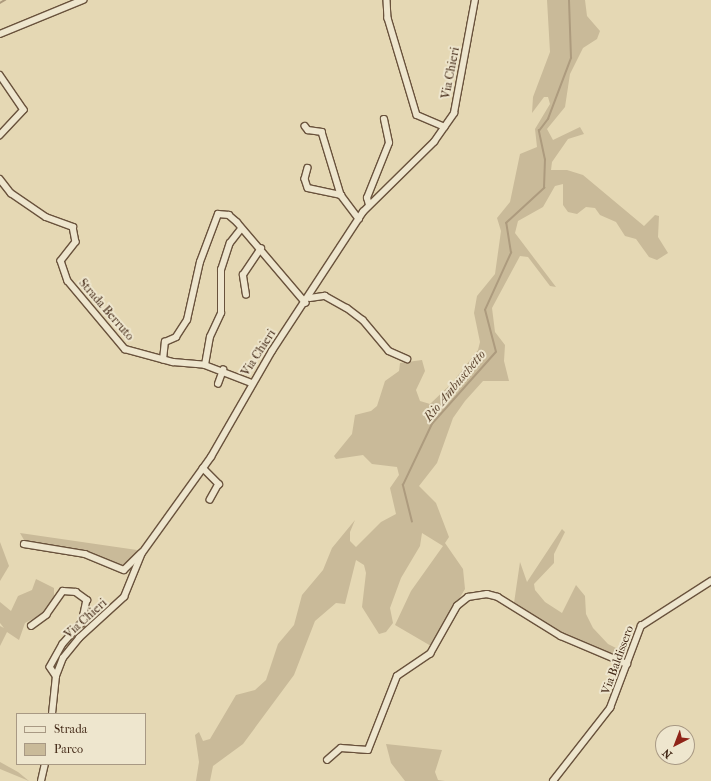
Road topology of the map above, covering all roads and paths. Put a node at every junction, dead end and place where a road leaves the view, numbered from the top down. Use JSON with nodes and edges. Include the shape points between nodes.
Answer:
{"nodes":[{"id":1,"x":83,"y":0,"type":"edge"},
{"id":2,"x":387,"y":0,"type":"edge"},
{"id":3,"x":475,"y":0,"type":"edge"},
{"id":4,"x":0,"y":34,"type":"edge"},
{"id":5,"x":0,"y":75,"type":"edge"},
{"id":6,"x":384,"y":120,"type":"dead end"},
{"id":7,"x":305,"y":126,"type":"dead end"},
{"id":8,"x":445,"y":126,"type":"junction"},
{"id":9,"x":0,"y":136,"type":"edge"},
{"id":10,"x":308,"y":168,"type":"dead end"},
{"id":11,"x":0,"y":179,"type":"edge"},
{"id":12,"x":341,"y":195,"type":"junction"},
{"id":13,"x":369,"y":205,"type":"junction"},
{"id":14,"x":359,"y":219,"type":"junction"},
{"id":15,"x":241,"y":229,"type":"junction"},
{"id":16,"x":260,"y":248,"type":"junction"},
{"id":17,"x":246,"y":295,"type":"dead end"},
{"id":18,"x":308,"y":300,"type":"junction"},
{"id":19,"x":407,"y":359,"type":"dead end"},
{"id":20,"x":163,"y":360,"type":"junction"},
{"id":21,"x":205,"y":365,"type":"junction"},
{"id":22,"x":223,"y":370,"type":"junction"},
{"id":23,"x":252,"y":383,"type":"junction"},
{"id":24,"x":218,"y":384,"type":"dead end"},
{"id":25,"x":203,"y":468,"type":"junction"},
{"id":26,"x":210,"y":500,"type":"dead end"},
{"id":27,"x":24,"y":544,"type":"dead end"},
{"id":28,"x":142,"y":553,"type":"junction"},
{"id":29,"x":711,"y":581,"type":"edge"},
{"id":30,"x":31,"y":626,"type":"dead end"},
{"id":31,"x":627,"y":664,"type":"junction"},
{"id":32,"x":56,"y":676,"type":"junction"},
{"id":33,"x":52,"y":713,"type":"edge"},
{"id":34,"x":327,"y":760,"type":"dead end"},
{"id":35,"x":45,"y":765,"type":"edge"},
{"id":36,"x":41,"y":781,"type":"edge"},
{"id":37,"x":553,"y":781,"type":"edge"}],
"edges":[{"from":1,"to":4,"type":"street"},
{"from":2,"to":8,"type":"street","via":[[388,18],[417,115]]},
{"from":3,"to":8,"type":"street","name":"Via Chieri","via":[[457,104]]},
{"from":5,"to":9,"type":"street","via":[[24,110]]},
{"from":6,"to":13,"type":"street","via":[[389,144],[367,198]]},
{"from":7,"to":12,"type":"street","via":[[308,130],[324,135]]},
{"from":8,"to":13,"type":"street","name":"Via Chieri","via":[[415,162]]},
{"from":10,"to":12,"type":"street","via":[[305,179],[308,188]]},
{"from":11,"to":20,"type":"street","name":"Strada Berruto","via":[[11,193],[46,217],[73,227],[76,242],[61,258],[71,286],[119,344],[131,353]]},
{"from":12,"to":14,"type":"street"},
{"from":13,"to":14,"type":"street","name":"Via Chieri"},
{"from":14,"to":18,"type":"street","name":"Via Chieri"},
{"from":15,"to":16,"type":"street"},
{"from":15,"to":20,"type":"street","via":[[229,215],[222,213],[214,218],[200,262],[191,309],[181,332],[165,342]]},
{"from":15,"to":21,"type":"street","via":[[230,243],[221,270],[221,313],[210,337]]},
{"from":16,"to":17,"type":"street","via":[[243,274]]},
{"from":16,"to":18,"type":"street"},
{"from":18,"to":19,"type":"street","via":[[325,296],[347,308],[363,320],[389,351]]},
{"from":18,"to":23,"type":"street","name":"Via Chieri"},
{"from":20,"to":21,"type":"street","name":"Strada Berruto"},
{"from":21,"to":22,"type":"street","name":"Strada Berruto"},
{"from":22,"to":23,"type":"street","name":"Strada Berruto"},
{"from":22,"to":24,"type":"street"},
{"from":23,"to":25,"type":"street","name":"Via Chieri"},
{"from":25,"to":26,"type":"street","via":[[219,484]]},
{"from":25,"to":28,"type":"street","name":"Via Chieri"},
{"from":27,"to":28,"type":"street","via":[[85,554],[124,570]]},
{"from":28,"to":32,"type":"street","name":"Via Chieri","via":[[124,597],[70,647]]},
{"from":29,"to":31,"type":"street","name":"Via Baldissero","via":[[641,626]]},
{"from":30,"to":32,"type":"street","via":[[46,615],[63,591],[76,592],[86,600],[82,623],[63,644],[50,667]]},
{"from":31,"to":34,"type":"street","via":[[561,636],[498,597],[468,597],[457,606],[430,654],[397,676],[368,750],[341,748]]},
{"from":31,"to":37,"type":"street","name":"Via Baldissero","via":[[617,696]]},
{"from":32,"to":33,"type":"street","name":"Via Chieri"},
{"from":35,"to":36,"type":"street"}]}
